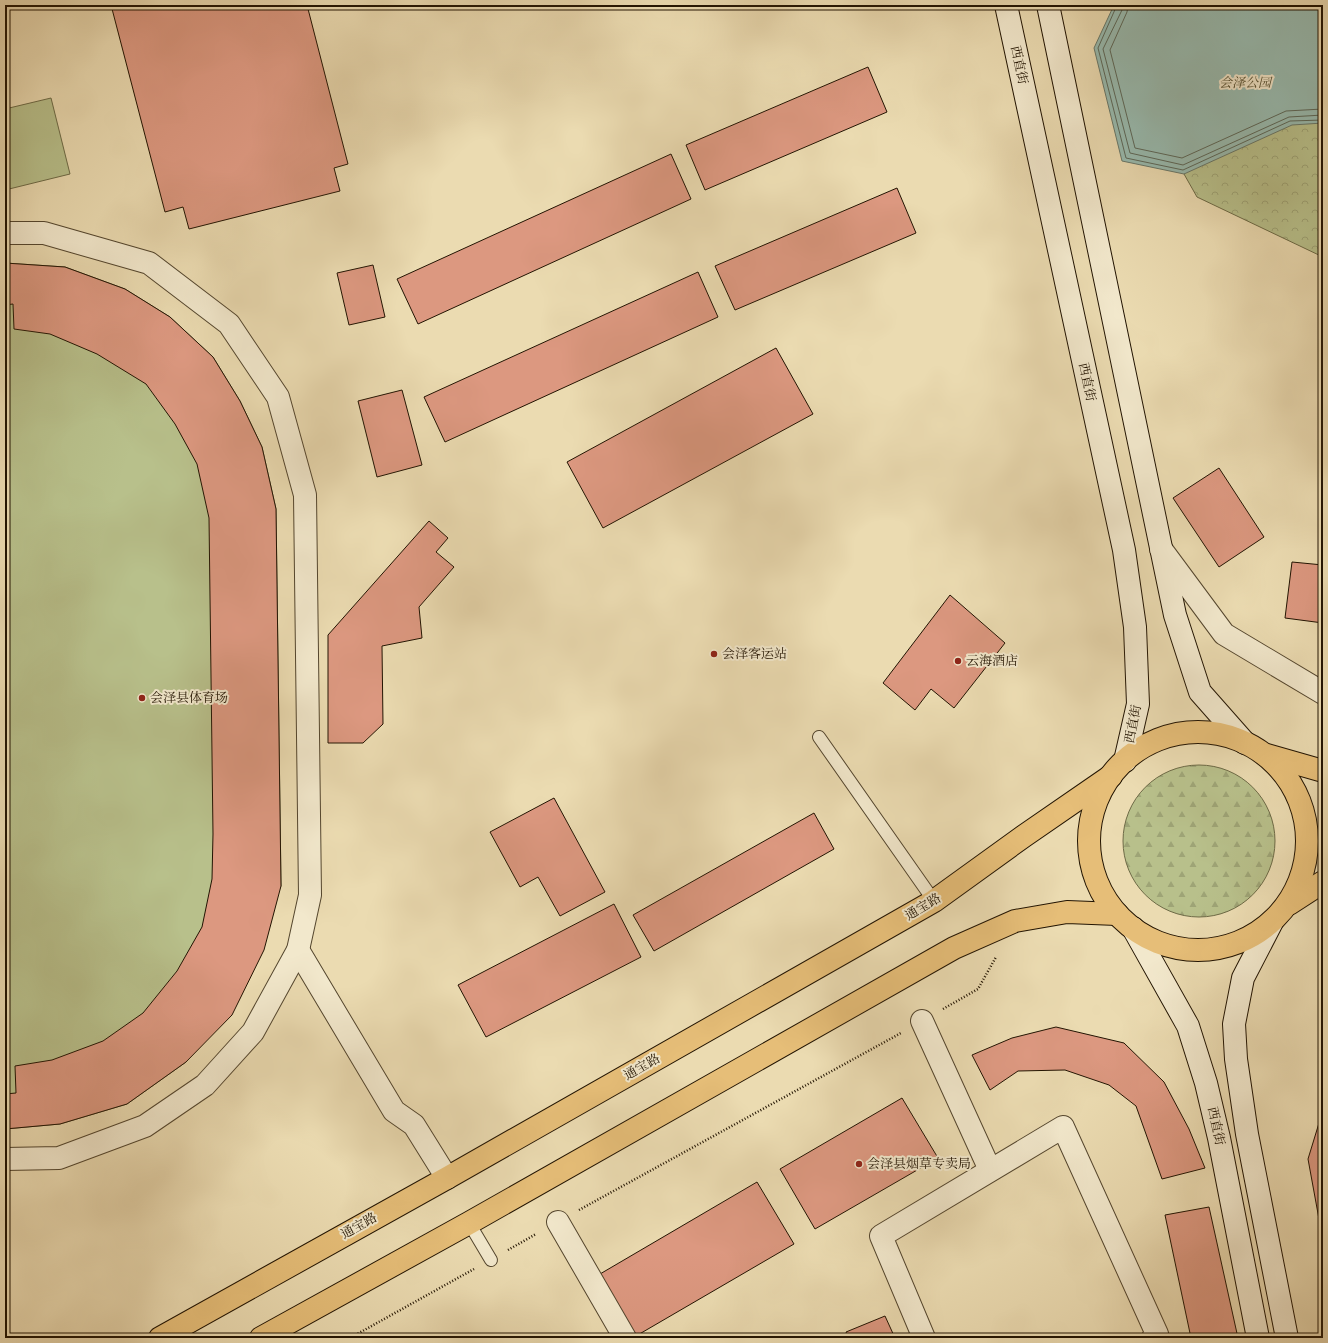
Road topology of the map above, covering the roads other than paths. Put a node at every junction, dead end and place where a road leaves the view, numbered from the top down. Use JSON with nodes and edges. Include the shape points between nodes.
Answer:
{"nodes":[{"id":1,"x":1006,"y":5,"type":"edge"},
{"id":2,"x":1048,"y":5,"type":"edge"},
{"id":3,"x":5,"y":233,"type":"edge"},
{"id":4,"x":1161,"y":549,"type":"junction"},
{"id":5,"x":1323,"y":693,"type":"edge"},
{"id":6,"x":819,"y":737,"type":"dead end"},
{"id":7,"x":1245,"y":743,"type":"junction"},
{"id":8,"x":1264,"y":754,"type":"junction"},
{"id":9,"x":1118,"y":768,"type":"junction"},
{"id":10,"x":1323,"y":771,"type":"edge"},
{"id":11,"x":1323,"y":882,"type":"edge"},
{"id":12,"x":934,"y":901,"type":"junction"},
{"id":13,"x":1118,"y":914,"type":"junction"},
{"id":14,"x":1279,"y":914,"type":"junction"},
{"id":15,"x":1133,"y":928,"type":"junction"},
{"id":16,"x":298,"y":950,"type":"junction"},
{"id":17,"x":922,"y":1021,"type":"road end"},
{"id":18,"x":5,"y":1159,"type":"edge"},
{"id":19,"x":990,"y":1170,"type":"junction"},
{"id":20,"x":446,"y":1178,"type":"junction"},
{"id":21,"x":558,"y":1222,"type":"road end"},
{"id":22,"x":469,"y":1223,"type":"junction"},
{"id":23,"x":491,"y":1260,"type":"road end"},
{"id":24,"x":160,"y":1338,"type":"edge"},
{"id":25,"x":261,"y":1338,"type":"edge"},
{"id":26,"x":625,"y":1338,"type":"edge"},
{"id":27,"x":924,"y":1338,"type":"edge"},
{"id":28,"x":1153,"y":1338,"type":"edge"},
{"id":29,"x":1258,"y":1338,"type":"edge"},
{"id":30,"x":1287,"y":1338,"type":"edge"}],
"edges":[{"from":1,"to":9,"type":"street","name":"西直街","via":[[1124,550],[1135,627],[1138,704]]},
{"from":2,"to":4,"type":"street"},
{"from":3,"to":16,"type":"street","via":[[44,233],[149,263],[229,324],[278,397],[305,495],[310,895]]},
{"from":4,"to":5,"type":"street","via":[[1224,634]]},
{"from":4,"to":7,"type":"street","via":[[1175,615],[1200,692]]},
{"from":6,"to":12,"type":"lane"},
{"from":7,"to":8,"type":"main road","name":"通宝路"},
{"from":7,"to":9,"type":"main road","name":"通宝路","via":[[1225,736],[1204,733],[1182,734],[1142,748]]},
{"from":8,"to":10,"type":"main road"},
{"from":8,"to":14,"type":"main road","via":[[1292,785],[1307,825],[1304,868],[1297,888]]},
{"from":9,"to":12,"type":"main road","name":"通宝路"},
{"from":9,"to":13,"type":"main road","via":[[1100,794],[1092,814],[1089,836],[1096,878],[1105,897]]},
{"from":11,"to":14,"type":"main road"},
{"from":12,"to":20,"type":"main road","name":"通宝路"},
{"from":13,"to":15,"type":"main road"},
{"from":13,"to":22,"type":"main road","via":[[1067,912],[1015,921],[954,948]]},
{"from":14,"to":15,"type":"main road","via":[[1254,934],[1235,943],[1214,948],[1193,950],[1172,946],[1152,939]]},
{"from":14,"to":30,"type":"street","via":[[1243,978],[1234,1024],[1236,1059],[1247,1134]]},
{"from":15,"to":29,"type":"street","name":"西直街","via":[[1188,1026],[1206,1083]]},
{"from":16,"to":18,"type":"street","via":[[254,1032],[205,1085],[145,1126],[58,1158]]},
{"from":16,"to":20,"type":"street","via":[[394,1111],[414,1125]]},
{"from":17,"to":19,"type":"street"},
{"from":19,"to":27,"type":"street","via":[[881,1236]]},
{"from":19,"to":28,"type":"street","via":[[1063,1126],[1158,1334]]},
{"from":20,"to":24,"type":"main road","name":"通宝路"},
{"from":21,"to":26,"type":"street"},
{"from":22,"to":23,"type":"lane"},
{"from":22,"to":25,"type":"main road"}]}
